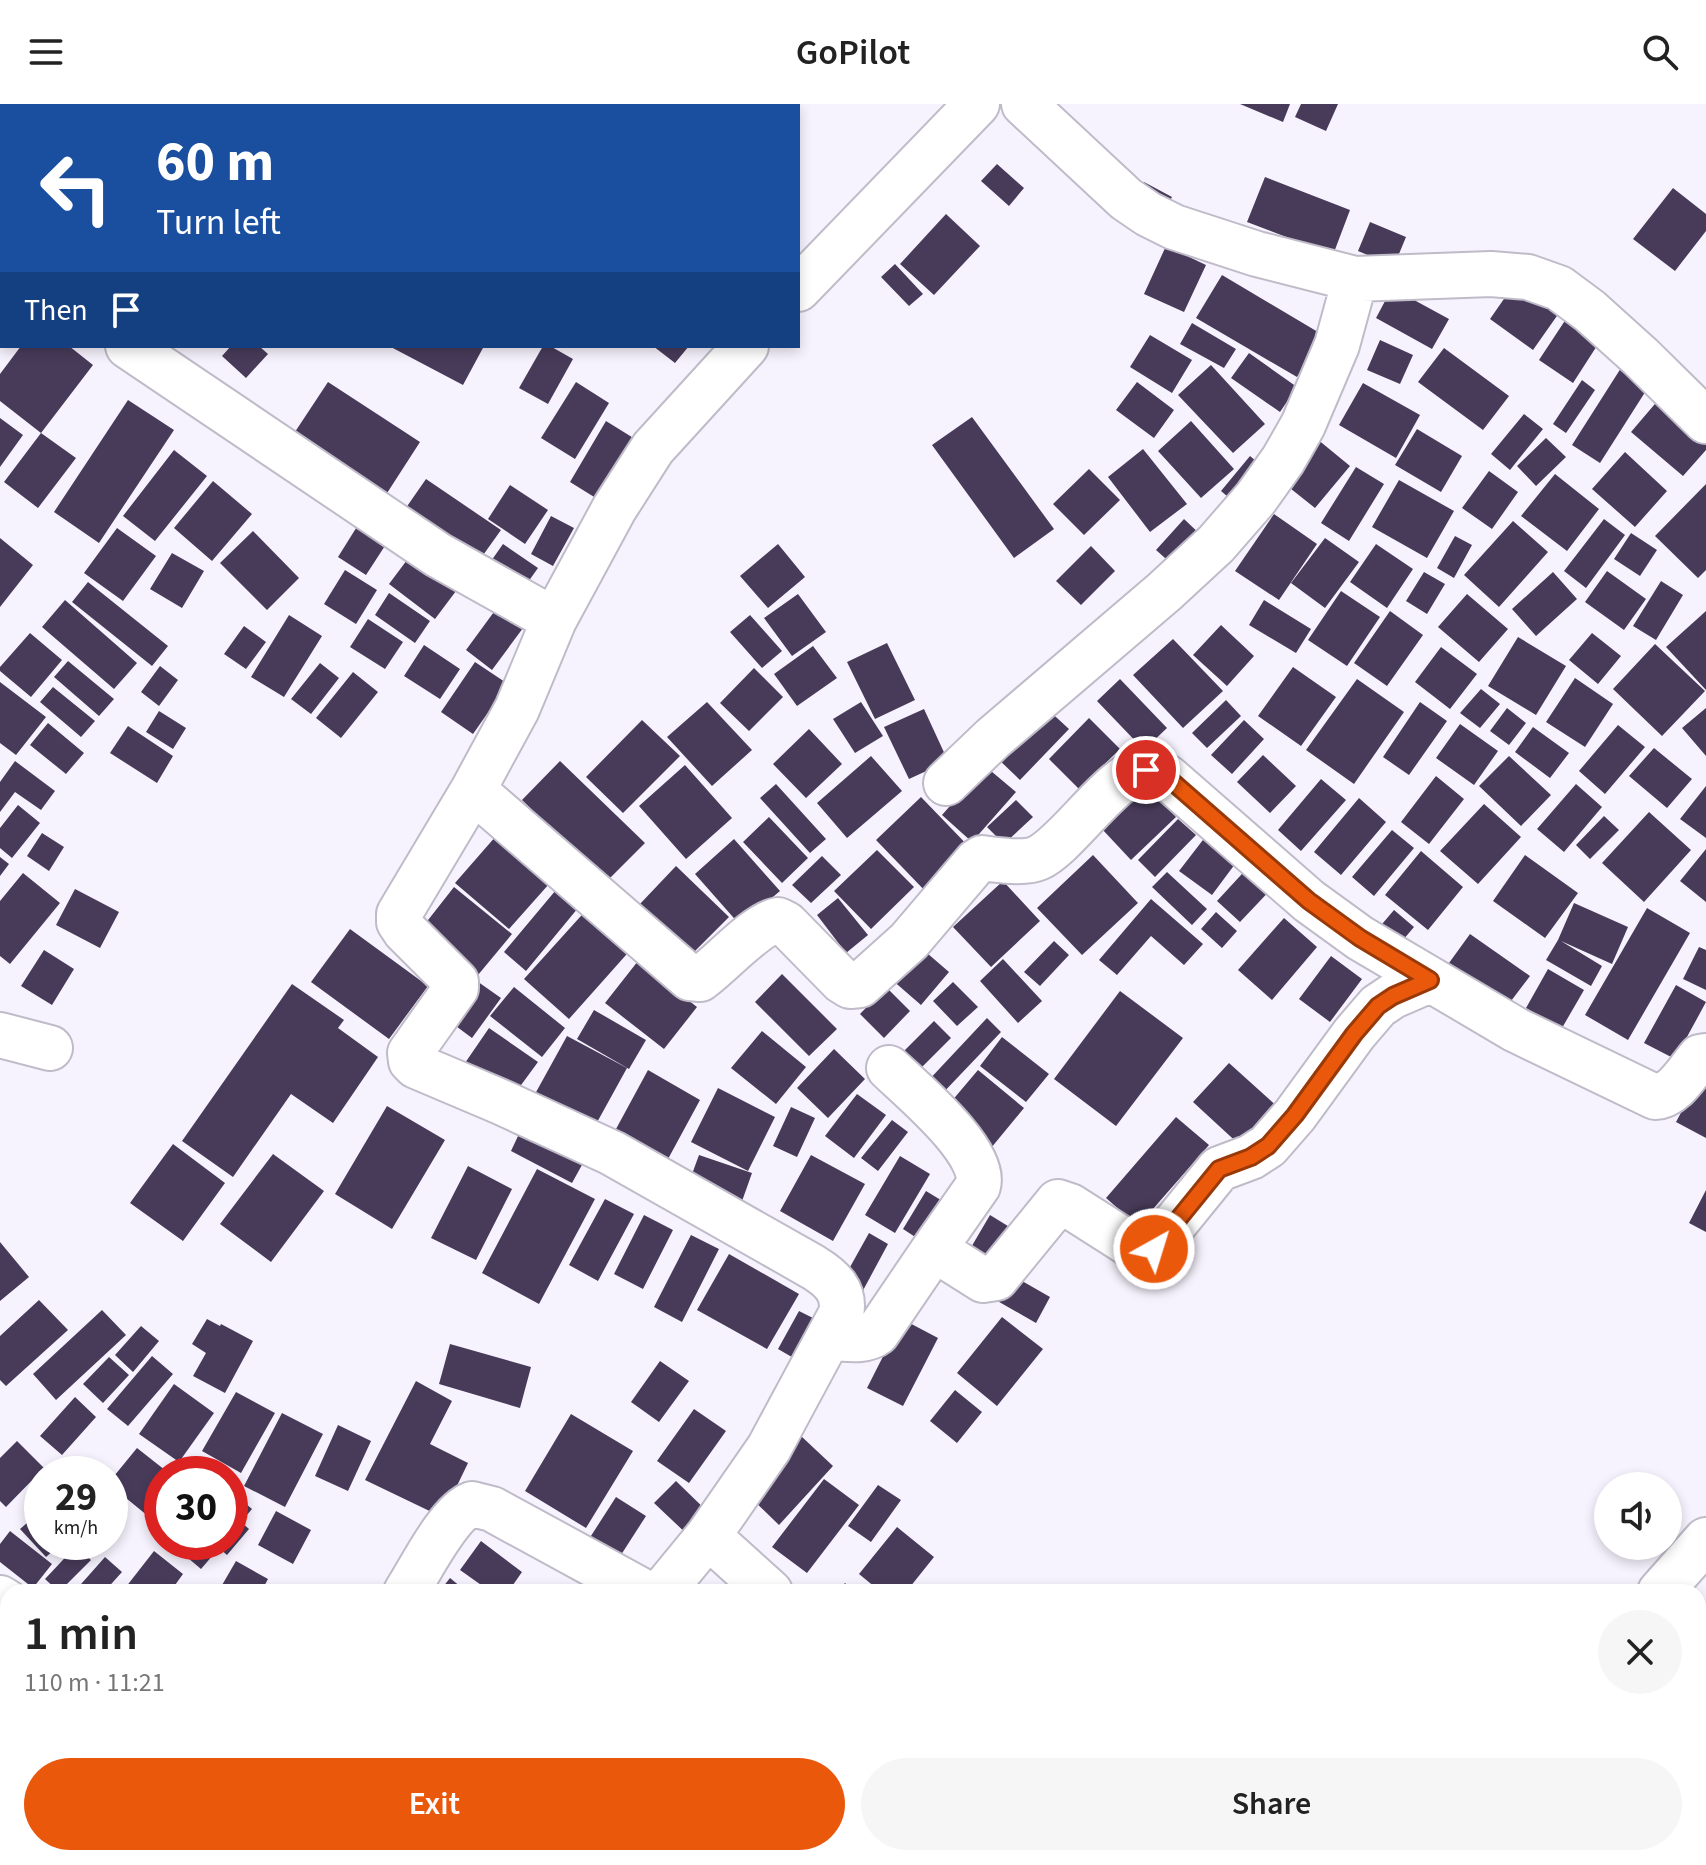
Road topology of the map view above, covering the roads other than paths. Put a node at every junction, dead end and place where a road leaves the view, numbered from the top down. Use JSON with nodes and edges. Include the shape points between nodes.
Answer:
{"nodes":[{"id":1,"x":1024,"y":104,"type":"edge"},
{"id":2,"x":966,"y":108,"type":"edge"},
{"id":3,"x":1355,"y":279,"type":"junction"},
{"id":4,"x":800,"y":287,"type":"edge"},
{"id":5,"x":131,"y":348,"type":"edge"},
{"id":6,"x":744,"y":348,"type":"edge"},
{"id":7,"x":1706,"y":421,"type":"edge"},
{"id":8,"x":554,"y":620,"type":"junction"},
{"id":9,"x":946,"y":783,"type":"dead end"},
{"id":10,"x":473,"y":790,"type":"junction"},
{"id":11,"x":1430,"y":980,"type":"junction"},
{"id":12,"x":0,"y":1035,"type":"edge"},
{"id":13,"x":50,"y":1048,"type":"dead end"},
{"id":14,"x":1706,"y":1056,"type":"edge"},
{"id":15,"x":889,"y":1068,"type":"dead end"},
{"id":16,"x":934,"y":1249,"type":"junction"},
{"id":17,"x":829,"y":1338,"type":"junction"},
{"id":18,"x":708,"y":1536,"type":"junction"},
{"id":19,"x":1706,"y":1540,"type":"edge"},
{"id":20,"x":411,"y":1584,"type":"edge"},
{"id":21,"x":629,"y":1584,"type":"edge"},
{"id":22,"x":669,"y":1584,"type":"edge"},
{"id":23,"x":761,"y":1584,"type":"edge"},
{"id":24,"x":1667,"y":1584,"type":"edge"}],
"edges":[{"from":1,"to":3,"type":"street","via":[[1148,214],[1257,254]]},
{"from":2,"to":4,"type":"street"},
{"from":3,"to":7,"type":"street","via":[[1491,274],[1528,277],[1559,288]]},
{"from":3,"to":9,"type":"street","via":[[1337,345],[1303,425],[1256,498],[1164,592]]},
{"from":5,"to":8,"type":"street","via":[[438,555]]},
{"from":6,"to":8,"type":"street","via":[[653,448]]},
{"from":8,"to":10,"type":"street","via":[[517,709]]},
{"from":10,"to":11,"type":"street","via":[[690,978],[704,977],[778,920],[850,986],[860,985],[909,941],[973,864],[980,859],[1041,857],[1123,780],[1151,770],[1167,777],[1309,901]]},
{"from":10,"to":17,"type":"street","via":[[399,914],[405,931],[456,982],[410,1053],[411,1061],[612,1153],[822,1272],[843,1300]]},
{"from":11,"to":14,"type":"street","via":[[1516,1030],[1655,1097],[1671,1091]]},
{"from":11,"to":16,"type":"street","via":[[1378,1006],[1268,1146],[1219,1169],[1149,1252],[1062,1202],[996,1278],[983,1280]]},
{"from":12,"to":13,"type":"street"},
{"from":15,"to":16,"type":"street","via":[[965,1145],[980,1180]]},
{"from":16,"to":17,"type":"street","via":[[872,1338]]},
{"from":17,"to":18,"type":"street","via":[[769,1448]]},
{"from":18,"to":22,"type":"street"},
{"from":18,"to":23,"type":"street"},
{"from":19,"to":24,"type":"street"},
{"from":20,"to":21,"type":"street","via":[[449,1522],[472,1504],[492,1509]]}]}
